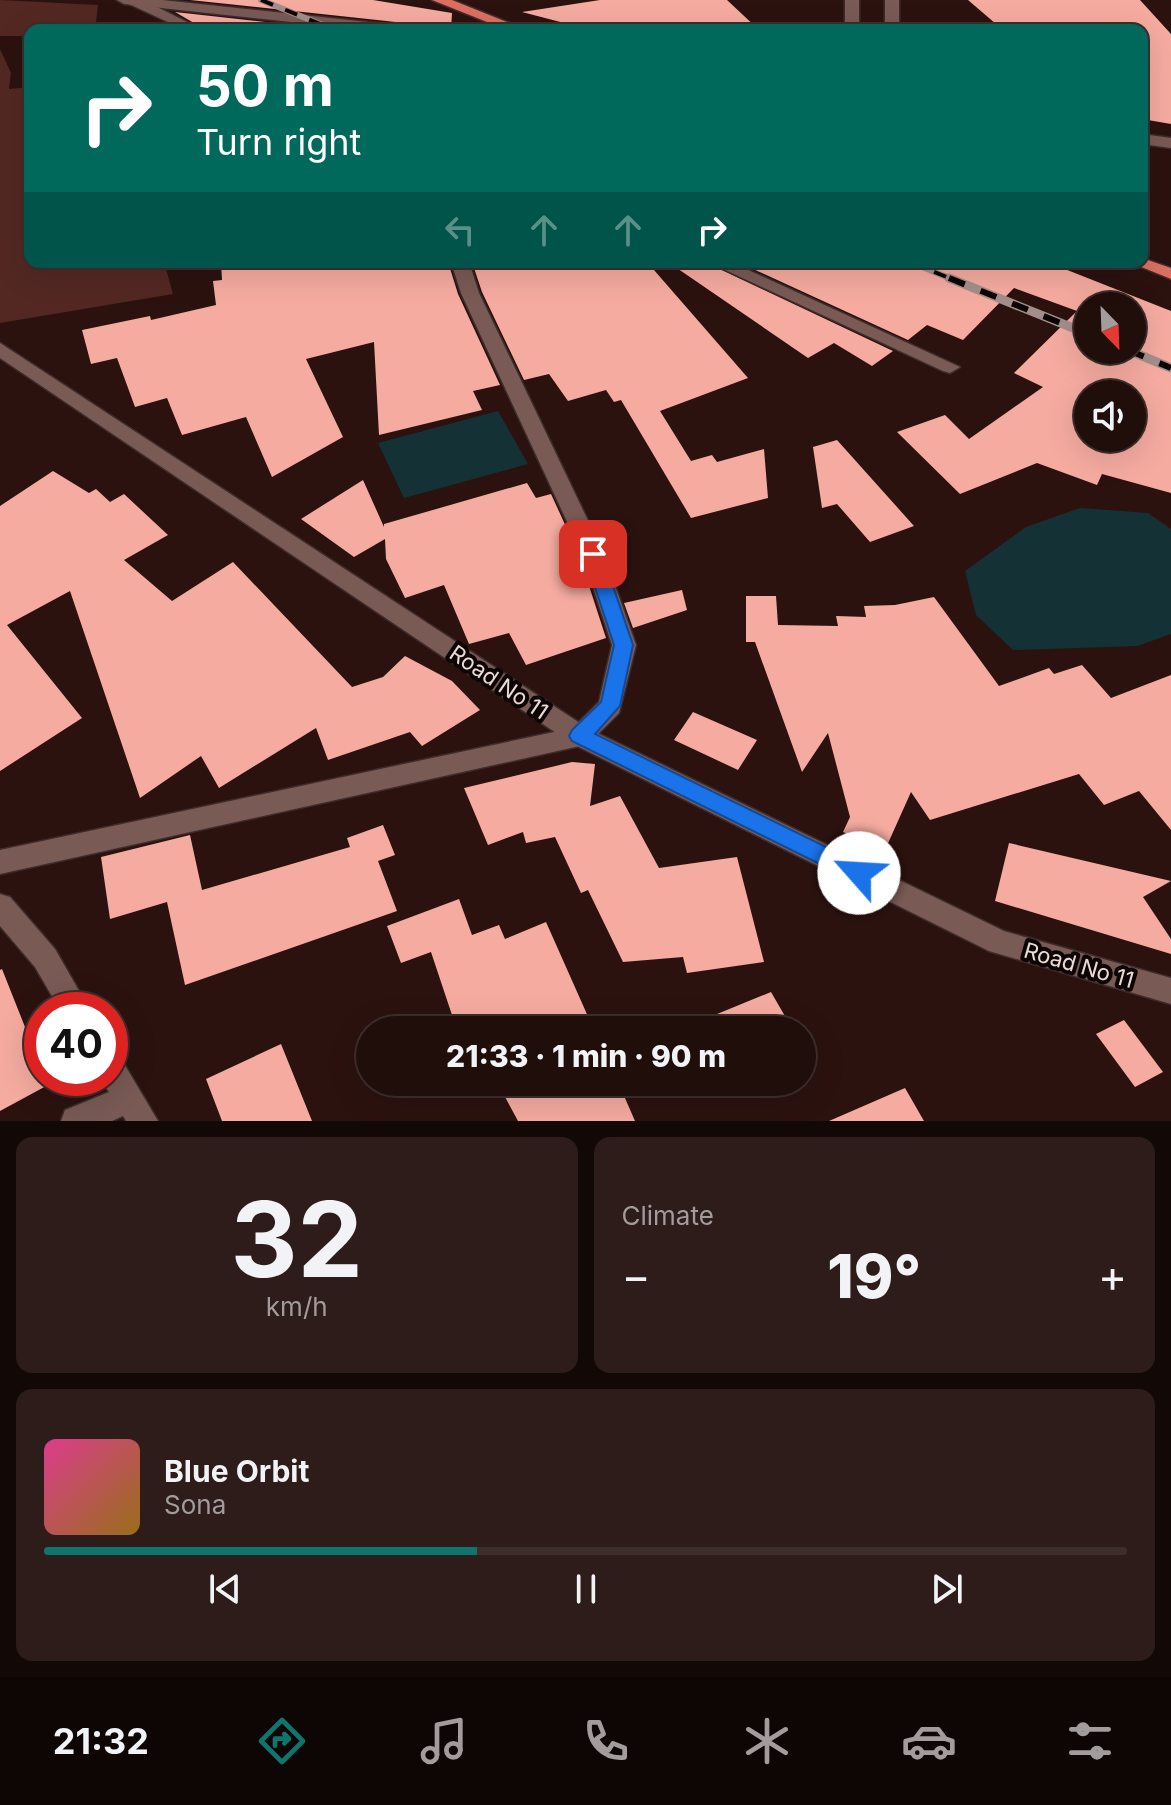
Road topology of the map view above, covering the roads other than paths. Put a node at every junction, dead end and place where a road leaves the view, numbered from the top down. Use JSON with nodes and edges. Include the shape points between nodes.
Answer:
{"nodes":[{"id":1,"x":439,"y":0,"type":"edge"},
{"id":2,"x":852,"y":0,"type":"edge"},
{"id":3,"x":892,"y":0,"type":"edge"},
{"id":4,"x":129,"y":1,"type":"edge"},
{"id":5,"x":182,"y":24,"type":"edge"},
{"id":6,"x":348,"y":24,"type":"edge"},
{"id":7,"x":504,"y":24,"type":"edge"},
{"id":8,"x":852,"y":24,"type":"edge"},
{"id":9,"x":892,"y":24,"type":"edge"},
{"id":10,"x":1148,"y":140,"type":"edge"},
{"id":11,"x":1171,"y":143,"type":"edge"},
{"id":12,"x":1148,"y":266,"type":"edge"},
{"id":13,"x":462,"y":268,"type":"edge"},
{"id":14,"x":730,"y":268,"type":"edge"},
{"id":15,"x":1171,"y":274,"type":"edge"},
{"id":16,"x":0,"y":349,"type":"edge"},
{"id":17,"x":950,"y":367,"type":"dead end"},
{"id":18,"x":580,"y":736,"type":"junction"},
{"id":19,"x":0,"y":862,"type":"edge"},
{"id":20,"x":0,"y":906,"type":"edge"},
{"id":21,"x":1171,"y":991,"type":"edge"},
{"id":22,"x":65,"y":992,"type":"edge"},
{"id":23,"x":136,"y":1110,"type":"edge"},
{"id":24,"x":76,"y":1121,"type":"edge"}],
"edges":[{"from":1,"to":7,"type":"highway"},
{"from":2,"to":8,"type":"street"},
{"from":3,"to":9,"type":"street"},
{"from":4,"to":5,"type":"street"},
{"from":4,"to":6,"type":"street"},
{"from":10,"to":11,"type":"street"},
{"from":12,"to":15,"type":"highway"},
{"from":13,"to":18,"type":"street","via":[[593,554],[624,645],[610,706]]},
{"from":14,"to":17,"type":"street"},
{"from":16,"to":18,"type":"street","name":"Road No 11"},
{"from":18,"to":19,"type":"street"},
{"from":18,"to":21,"type":"street","name":"Road No 11","via":[[999,942]]},
{"from":20,"to":22,"type":"street","via":[[45,958]]},
{"from":23,"to":24,"type":"street"}]}
